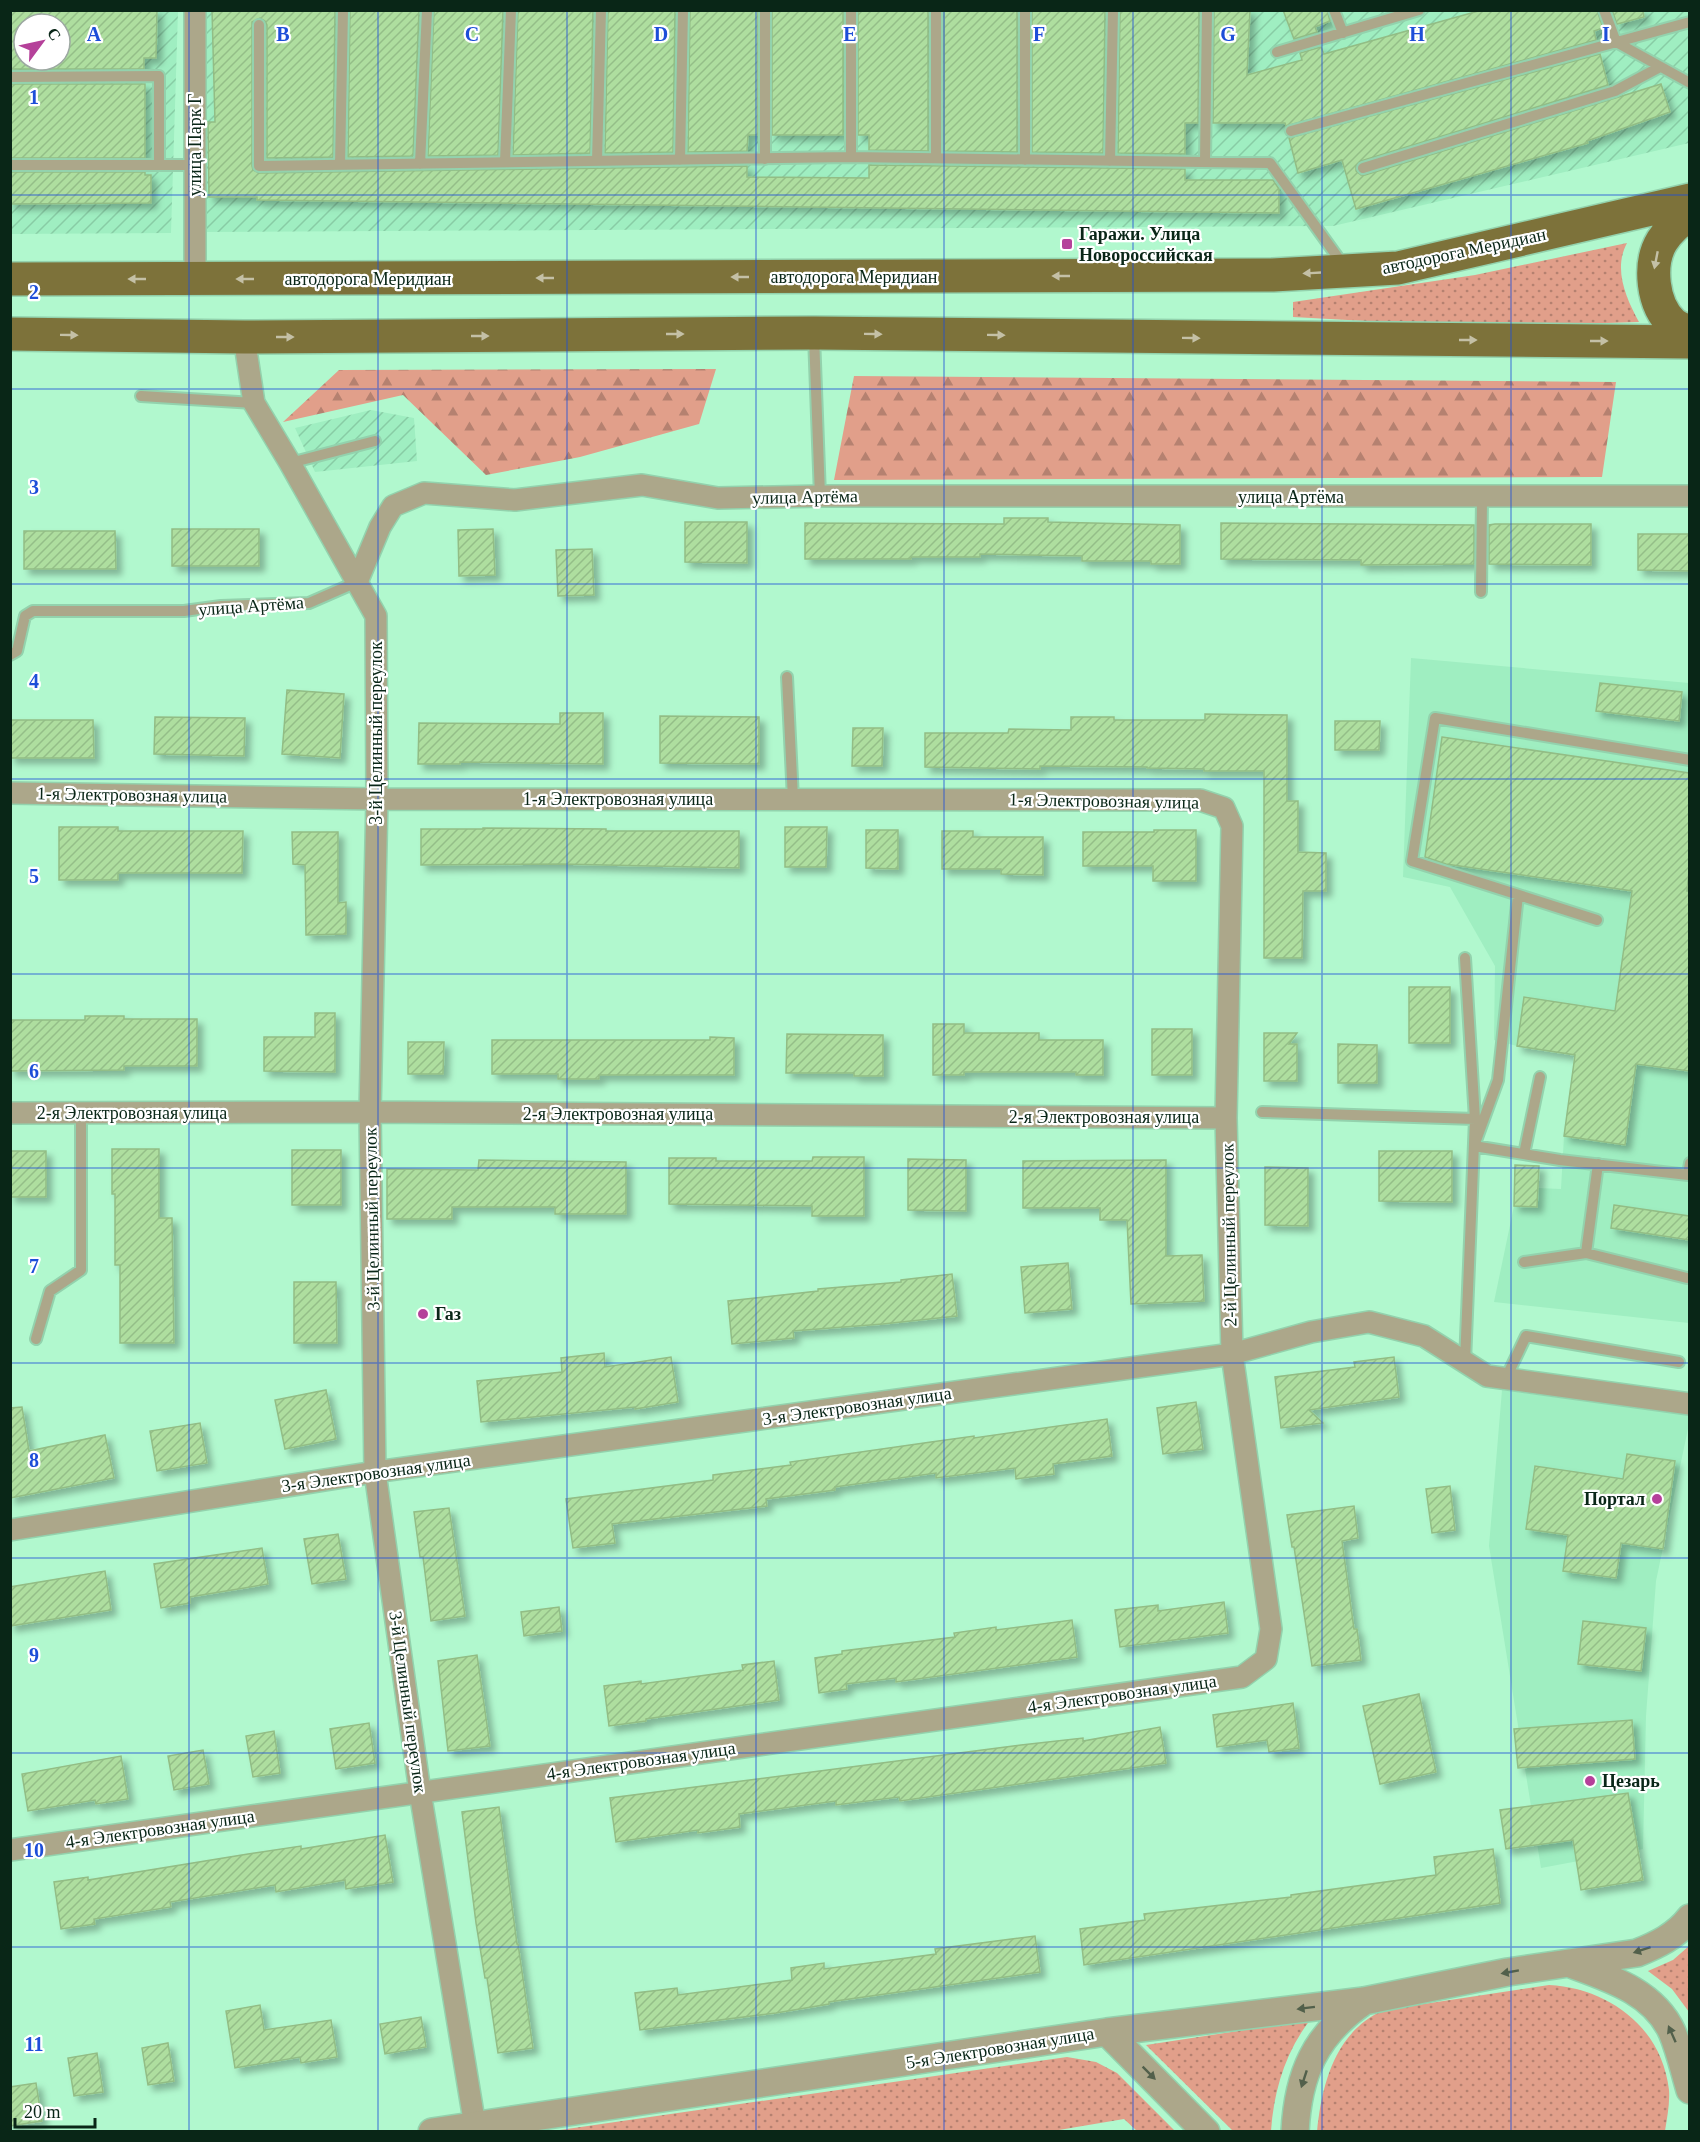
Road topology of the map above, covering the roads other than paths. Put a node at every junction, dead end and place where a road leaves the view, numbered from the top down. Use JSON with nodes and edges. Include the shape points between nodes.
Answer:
{"nodes":[{"id":1,"x":195,"y":10,"type":"edge"},
{"id":2,"x":343,"y":10,"type":"edge"},
{"id":3,"x":427,"y":10,"type":"edge"},
{"id":4,"x":511,"y":10,"type":"edge"},
{"id":5,"x":601,"y":10,"type":"edge"},
{"id":6,"x":683,"y":10,"type":"edge"},
{"id":7,"x":765,"y":10,"type":"edge"},
{"id":8,"x":851,"y":10,"type":"edge"},
{"id":9,"x":936,"y":10,"type":"edge"},
{"id":10,"x":1025,"y":10,"type":"edge"},
{"id":11,"x":1113,"y":10,"type":"edge"},
{"id":12,"x":1207,"y":10,"type":"edge"},
{"id":13,"x":1334,"y":10,"type":"edge"},
{"id":14,"x":1419,"y":10,"type":"edge"},
{"id":15,"x":1604,"y":10,"type":"edge"},
{"id":16,"x":1689,"y":22,"type":"edge"},
{"id":17,"x":259,"y":25,"type":"dead end"},
{"id":18,"x":1343,"y":33,"type":"junction"},
{"id":19,"x":1616,"y":42,"type":"junction"},
{"id":20,"x":1277,"y":52,"type":"dead end"},
{"id":21,"x":1660,"y":67,"type":"junction"},
{"id":22,"x":10,"y":76,"type":"edge"},
{"id":23,"x":1689,"y":83,"type":"edge"},
{"id":24,"x":1291,"y":131,"type":"dead end"},
{"id":25,"x":851,"y":157,"type":"junction"},
{"id":26,"x":936,"y":158,"type":"junction"},
{"id":27,"x":765,"y":159,"type":"junction"},
{"id":28,"x":680,"y":160,"type":"junction"},
{"id":29,"x":1025,"y":160,"type":"junction"},
{"id":30,"x":597,"y":161,"type":"junction"},
{"id":31,"x":1110,"y":161,"type":"junction"},
{"id":32,"x":505,"y":162,"type":"junction"},
{"id":33,"x":1205,"y":162,"type":"junction"},
{"id":34,"x":420,"y":164,"type":"junction"},
{"id":35,"x":10,"y":165,"type":"edge"},
{"id":36,"x":159,"y":165,"type":"junction"},
{"id":37,"x":195,"y":165,"type":"junction"},
{"id":38,"x":340,"y":165,"type":"junction"},
{"id":39,"x":1363,"y":168,"type":"dead end"},
{"id":40,"x":1689,"y":200,"type":"edge"},
{"id":41,"x":1689,"y":215,"type":"edge"},
{"id":42,"x":1348,"y":271,"type":"junction"},
{"id":43,"x":10,"y":279,"type":"edge"},
{"id":44,"x":195,"y":279,"type":"junction"},
{"id":45,"x":814,"y":333,"type":"junction"},
{"id":46,"x":1689,"y":333,"type":"edge"},
{"id":47,"x":10,"y":334,"type":"edge"},
{"id":48,"x":244,"y":338,"type":"junction"},
{"id":49,"x":1689,"y":342,"type":"edge"},
{"id":50,"x":141,"y":396,"type":"dead end"},
{"id":51,"x":254,"y":403,"type":"junction"},
{"id":52,"x":375,"y":441,"type":"dead end"},
{"id":53,"x":290,"y":463,"type":"junction"},
{"id":54,"x":820,"y":496,"type":"junction"},
{"id":55,"x":1689,"y":496,"type":"edge"},
{"id":56,"x":1482,"y":497,"type":"junction"},
{"id":57,"x":357,"y":582,"type":"junction"},
{"id":58,"x":1481,"y":592,"type":"dead end"},
{"id":59,"x":10,"y":655,"type":"edge"},
{"id":60,"x":787,"y":677,"type":"dead end"},
{"id":61,"x":1689,"y":759,"type":"edge"},
{"id":62,"x":10,"y":793,"type":"edge"},
{"id":63,"x":377,"y":799,"type":"junction"},
{"id":64,"x":793,"y":799,"type":"junction"},
{"id":65,"x":1224,"y":808,"type":"joint"},
{"id":66,"x":1518,"y":895,"type":"junction"},
{"id":67,"x":1597,"y":920,"type":"dead end"},
{"id":68,"x":1465,"y":958,"type":"dead end"},
{"id":69,"x":1540,"y":1077,"type":"dead end"},
{"id":70,"x":370,"y":1112,"type":"junction"},
{"id":71,"x":1262,"y":1112,"type":"dead end"},
{"id":72,"x":10,"y":1113,"type":"edge"},
{"id":73,"x":81,"y":1113,"type":"junction"},
{"id":74,"x":1226,"y":1118,"type":"junction"},
{"id":75,"x":1475,"y":1119,"type":"junction"},
{"id":76,"x":1474,"y":1146,"type":"junction"},
{"id":77,"x":1524,"y":1154,"type":"junction"},
{"id":78,"x":1689,"y":1163,"type":"edge"},
{"id":79,"x":1598,"y":1164,"type":"junction"},
{"id":80,"x":1586,"y":1253,"type":"junction"},
{"id":81,"x":1524,"y":1262,"type":"dead end"},
{"id":82,"x":1687,"y":1278,"type":"dead end"},
{"id":83,"x":36,"y":1339,"type":"dead end"},
{"id":84,"x":1232,"y":1354,"type":"junction"},
{"id":85,"x":1465,"y":1362,"type":"junction"},
{"id":86,"x":1679,"y":1362,"type":"dead end"},
{"id":87,"x":1506,"y":1378,"type":"junction"},
{"id":88,"x":1689,"y":1404,"type":"edge"},
{"id":89,"x":375,"y":1472,"type":"junction"},
{"id":90,"x":10,"y":1530,"type":"edge"},
{"id":91,"x":1266,"y":1659,"type":"joint"},
{"id":92,"x":420,"y":1792,"type":"junction"},
{"id":93,"x":10,"y":1850,"type":"edge"},
{"id":94,"x":1689,"y":1918,"type":"edge"},
{"id":95,"x":1568,"y":1963,"type":"junction"},
{"id":96,"x":1364,"y":2001,"type":"junction"},
{"id":97,"x":1107,"y":2032,"type":"junction"},
{"id":98,"x":1689,"y":2090,"type":"edge"},
{"id":99,"x":475,"y":2126,"type":"junction"},
{"id":100,"x":519,"y":2126,"type":"edge"},
{"id":101,"x":432,"y":2132,"type":"edge"},
{"id":102,"x":1206,"y":2132,"type":"edge"},
{"id":103,"x":1295,"y":2132,"type":"edge"}],
"edges":[{"from":1,"to":37,"type":"street","name":"улица Парк Г"},
{"from":2,"to":38,"type":"lane"},
{"from":3,"to":34,"type":"lane"},
{"from":4,"to":32,"type":"lane"},
{"from":5,"to":30,"type":"lane"},
{"from":6,"to":28,"type":"lane"},
{"from":7,"to":27,"type":"lane"},
{"from":8,"to":25,"type":"lane"},
{"from":9,"to":26,"type":"lane"},
{"from":10,"to":29,"type":"lane"},
{"from":11,"to":31,"type":"lane"},
{"from":12,"to":33,"type":"lane"},
{"from":13,"to":18,"type":"lane"},
{"from":14,"to":18,"type":"lane"},
{"from":15,"to":19,"type":"lane"},
{"from":16,"to":19,"type":"lane"},
{"from":17,"to":38,"type":"lane","via":[[259,166]]},
{"from":18,"to":20,"type":"lane"},
{"from":19,"to":21,"type":"lane"},
{"from":19,"to":24,"type":"lane"},
{"from":21,"to":23,"type":"lane"},
{"from":21,"to":39,"type":"lane","via":[[1615,90]]},
{"from":22,"to":36,"type":"lane","via":[[159,76]]},
{"from":25,"to":26,"type":"lane"},
{"from":25,"to":27,"type":"lane"},
{"from":26,"to":29,"type":"lane"},
{"from":27,"to":28,"type":"lane"},
{"from":28,"to":30,"type":"lane"},
{"from":29,"to":31,"type":"lane"},
{"from":30,"to":32,"type":"lane"},
{"from":31,"to":33,"type":"lane"},
{"from":32,"to":34,"type":"lane"},
{"from":33,"to":42,"type":"lane","via":[[1270,163]]},
{"from":34,"to":38,"type":"lane"},
{"from":35,"to":36,"type":"lane"},
{"from":36,"to":37,"type":"lane"},
{"from":37,"to":44,"type":"street","name":"улица Парк Г"},
{"from":40,"to":42,"type":"main road","name":"автодорога Меридиан","via":[[1398,268]]},
{"from":41,"to":46,"type":"main road","one_way":true,"via":[[1662,241],[1654,266],[1654,281],[1664,312],[1673,324]]},
{"from":42,"to":44,"type":"main road","name":"автодорога Меридиан","one_way":true,"via":[[1273,275]]},
{"from":44,"to":43,"type":"main road","name":"автодорога Меридиан","one_way":true},
{"from":48,"to":45,"type":"main road","one_way":true},
{"from":45,"to":49,"type":"main road","one_way":true},
{"from":45,"to":54,"type":"lane"},
{"from":47,"to":48,"type":"main road","one_way":true},
{"from":48,"to":51,"type":"street","name":"3-й Целинный переулок"},
{"from":50,"to":51,"type":"lane"},
{"from":51,"to":53,"type":"street","name":"3-й Целинный переулок"},
{"from":52,"to":53,"type":"lane"},
{"from":53,"to":57,"type":"street","name":"3-й Целинный переулок"},
{"from":54,"to":56,"type":"street","name":"улица Артёма"},
{"from":54,"to":57,"type":"street","name":"улица Артёма","via":[[718,498],[642,485],[514,500],[424,493],[393,506]]},
{"from":55,"to":56,"type":"street","name":"улица Артёма"},
{"from":56,"to":58,"type":"lane"},
{"from":57,"to":59,"type":"lane","name":"улица Артёма","via":[[309,603],[184,611],[33,611],[25,616],[17,651]]},
{"from":57,"to":63,"type":"street","name":"3-й Целинный переулок","via":[[376,616]]},
{"from":60,"to":64,"type":"lane"},
{"from":61,"to":66,"type":"lane","via":[[1435,718],[1412,861]]},
{"from":62,"to":63,"type":"street","name":"1-я Электровозная улица"},
{"from":63,"to":64,"type":"street","name":"1-я Электровозная улица"},
{"from":63,"to":70,"type":"street","name":"3-й Целинный переулок"},
{"from":64,"to":65,"type":"street","name":"1-я Электровозная улица","via":[[1200,800]]},
{"from":65,"to":74,"type":"street","name":"2-й Целинный переулок","via":[[1232,826]]},
{"from":66,"to":67,"type":"lane"},
{"from":66,"to":76,"type":"lane","via":[[1498,1080]]},
{"from":68,"to":75,"type":"lane"},
{"from":69,"to":77,"type":"lane"},
{"from":70,"to":73,"type":"street","name":"2-я Электровозная улица"},
{"from":70,"to":74,"type":"street","name":"2-я Электровозная улица"},
{"from":70,"to":89,"type":"street","name":"3-й Целинный переулок"},
{"from":71,"to":75,"type":"lane"},
{"from":72,"to":73,"type":"street","name":"2-я Электровозная улица"},
{"from":73,"to":83,"type":"lane","via":[[81,1270],[50,1291]]},
{"from":74,"to":84,"type":"street","name":"2-й Целинный переулок"},
{"from":75,"to":76,"type":"lane"},
{"from":76,"to":77,"type":"lane"},
{"from":76,"to":85,"type":"lane"},
{"from":77,"to":79,"type":"lane"},
{"from":78,"to":79,"type":"lane","via":[[1688,1175]]},
{"from":79,"to":80,"type":"lane"},
{"from":80,"to":81,"type":"lane"},
{"from":80,"to":82,"type":"lane"},
{"from":84,"to":85,"type":"street","name":"3-я Электровозная улица","via":[[1311,1332],[1369,1322],[1424,1336]]},
{"from":84,"to":89,"type":"street","name":"3-я Электровозная улица"},
{"from":84,"to":91,"type":"street","name":"2-й Целинный переулок","via":[[1271,1629]]},
{"from":85,"to":87,"type":"street","name":"3-я Электровозная улица","via":[[1487,1376]]},
{"from":86,"to":87,"type":"lane","via":[[1526,1336]]},
{"from":87,"to":88,"type":"street","name":"3-я Электровозная улица"},
{"from":89,"to":90,"type":"street","name":"3-я Электровозная улица"},
{"from":89,"to":92,"type":"street","name":"3-й Целинный переулок"},
{"from":91,"to":92,"type":"street","name":"4-я Электровозная улица","via":[[1242,1677]]},
{"from":92,"to":93,"type":"street","name":"4-я Электровозная улица"},
{"from":92,"to":99,"type":"street","name":"3-й Целинный переулок"},
{"from":94,"to":95,"type":"street","name":"5-я Электровозная улица","one_way":true,"via":[[1678,1932],[1637,1953]]},
{"from":95,"to":96,"type":"street","name":"5-я Электровозная улица","one_way":true},
{"from":98,"to":95,"type":"street","one_way":true,"via":[[1671,2030],[1648,2000],[1624,1984]]},
{"from":96,"to":97,"type":"street","name":"5-я Электровозная улица","one_way":true},
{"from":96,"to":103,"type":"street","one_way":true,"via":[[1335,2024],[1313,2055],[1300,2091]]},
{"from":97,"to":100,"type":"street","name":"5-я Электровозная улица"},
{"from":97,"to":102,"type":"street","one_way":true},
{"from":99,"to":100,"type":"street","name":"5-я Электровозная улица"},
{"from":99,"to":101,"type":"street","name":"5-я Электровозная улица"}]}
